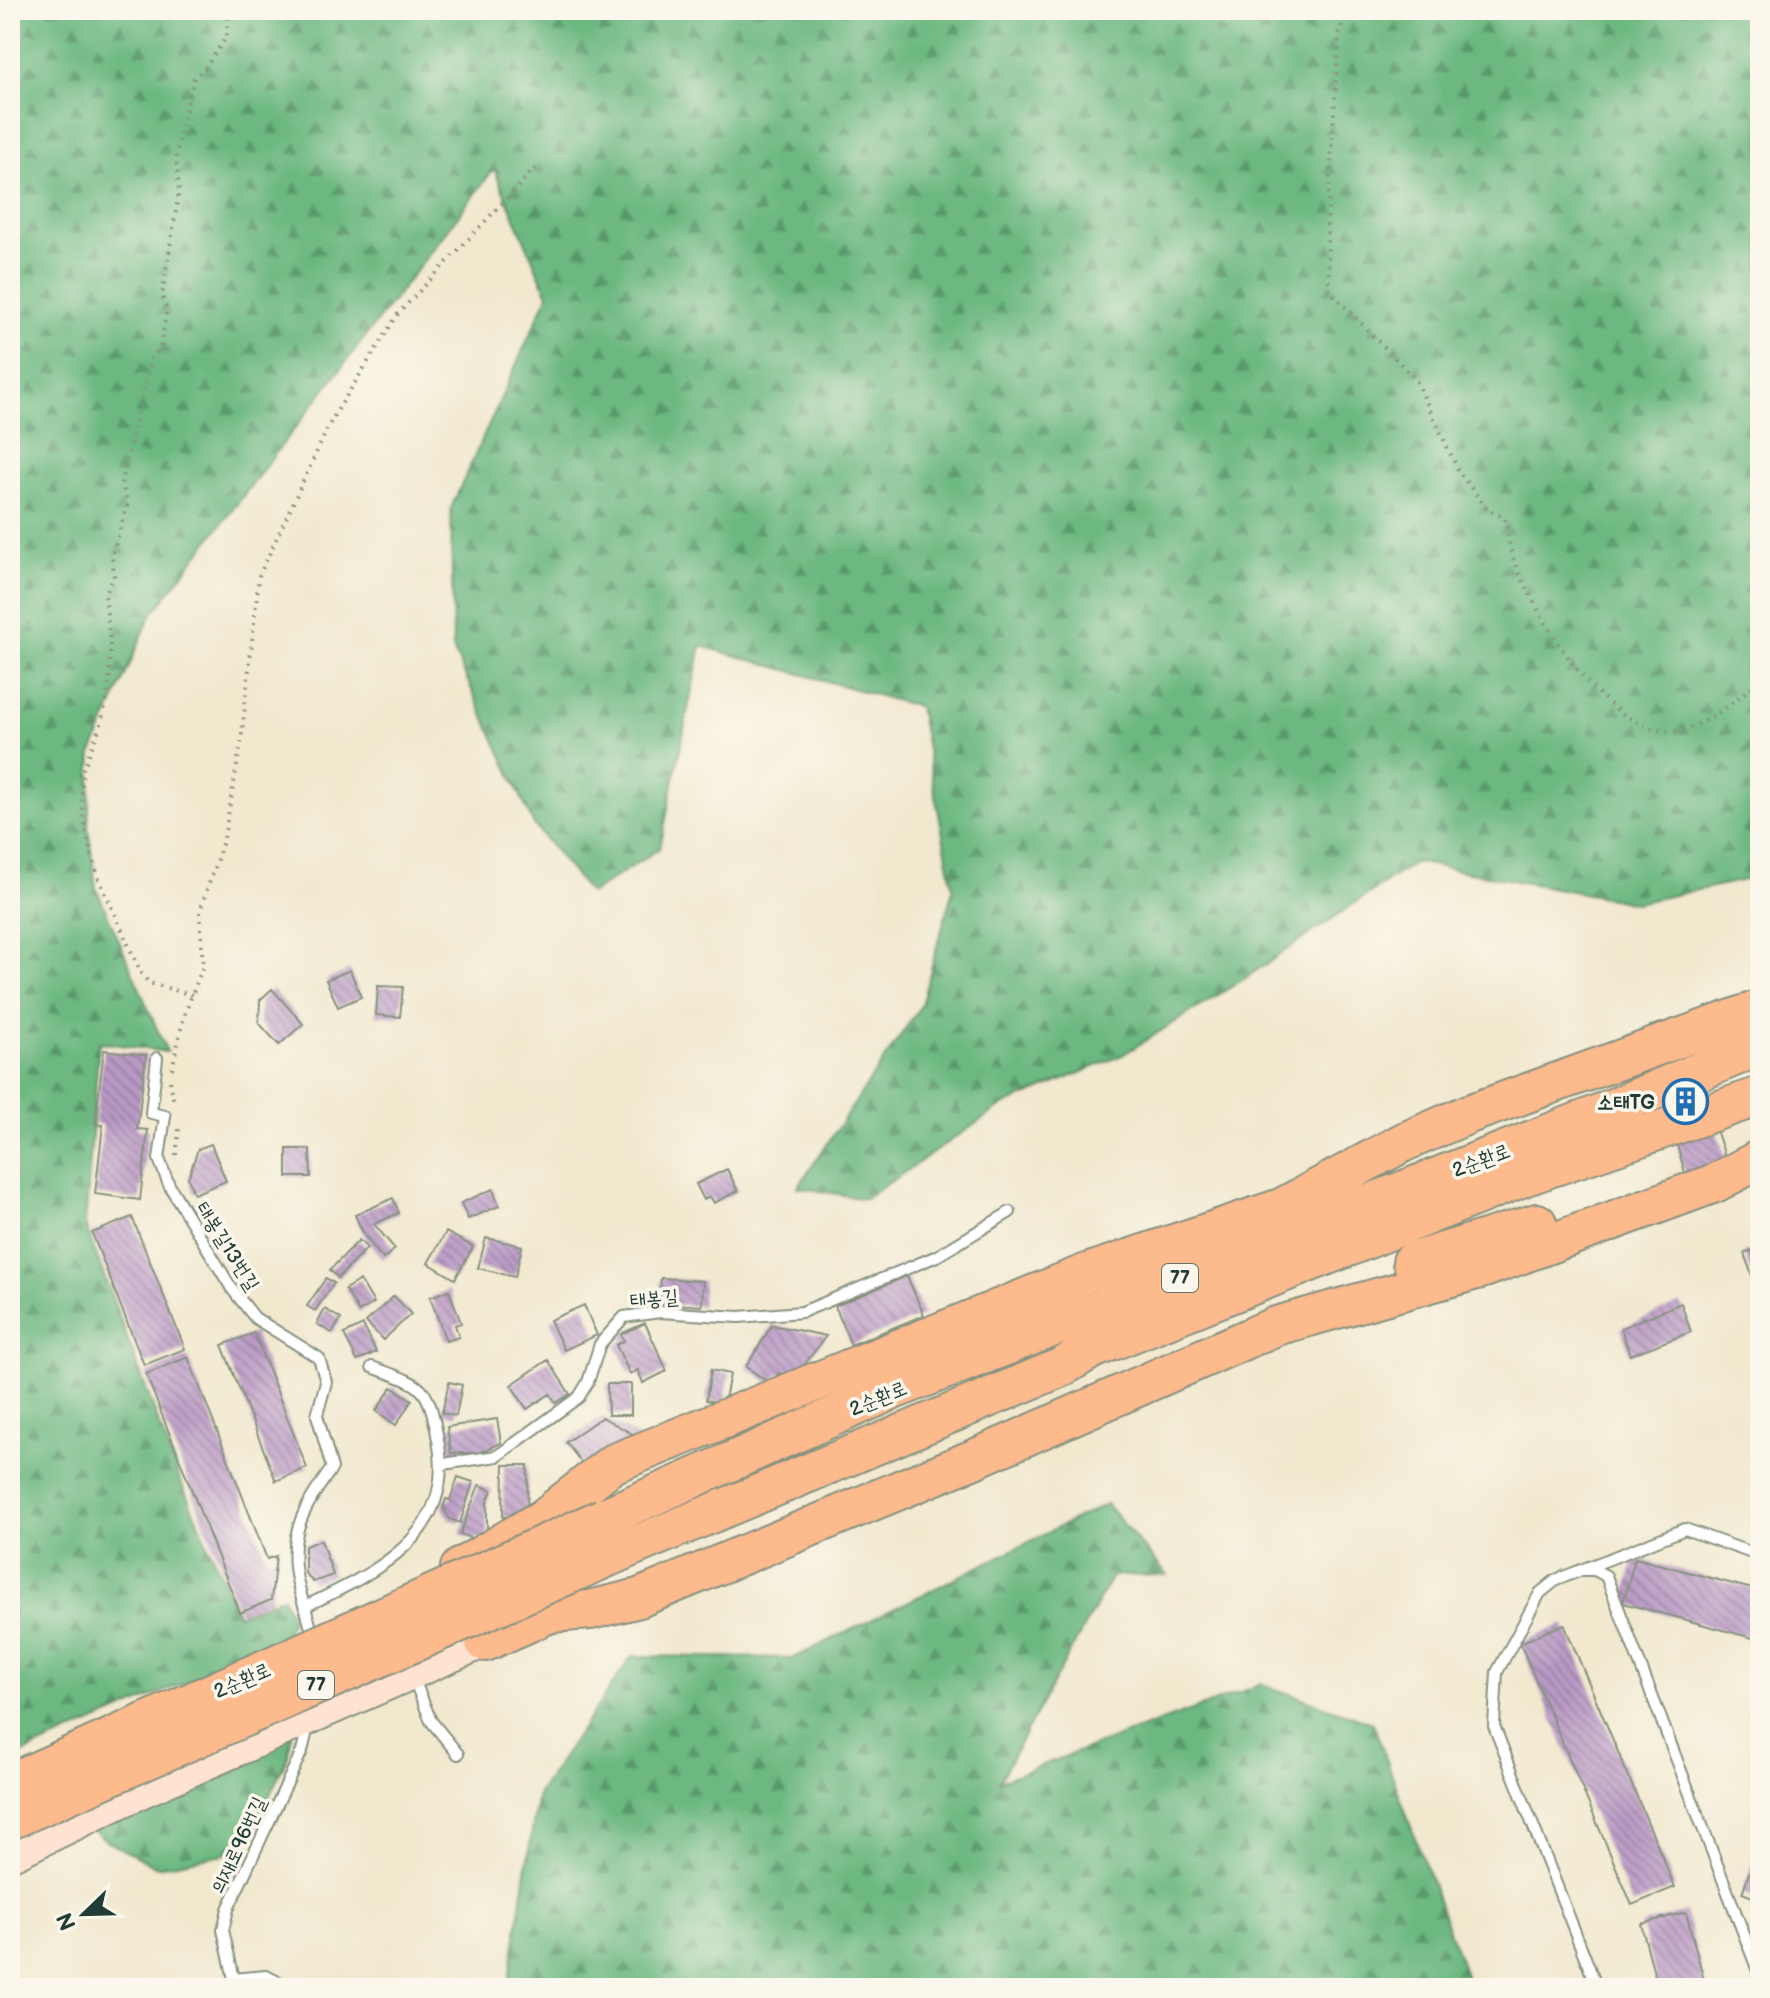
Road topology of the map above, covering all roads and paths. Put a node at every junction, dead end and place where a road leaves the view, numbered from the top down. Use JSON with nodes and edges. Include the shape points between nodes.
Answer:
{"nodes":[{"id":1,"x":228,"y":10,"type":"edge"},
{"id":2,"x":1347,"y":10,"type":"edge"},
{"id":3,"x":539,"y":164,"type":"dead end"},
{"id":4,"x":1760,"y":680,"type":"edge"},
{"id":5,"x":192,"y":995,"type":"junction"},
{"id":6,"x":1760,"y":1009,"type":"edge"},
{"id":7,"x":1760,"y":1046,"type":"edge"},
{"id":8,"x":157,"y":1058,"type":"dead end"},
{"id":9,"x":1760,"y":1096,"type":"edge"},
{"id":10,"x":175,"y":1108,"type":"dead end"},
{"id":11,"x":178,"y":1122,"type":"dead end"},
{"id":12,"x":1760,"y":1144,"type":"edge"},
{"id":13,"x":1760,"y":1159,"type":"edge"},
{"id":14,"x":169,"y":1185,"type":"junction"},
{"id":15,"x":1010,"y":1212,"type":"dead end"},
{"id":16,"x":372,"y":1367,"type":"dead end"},
{"id":17,"x":1062,"y":1367,"type":"junction"},
{"id":18,"x":443,"y":1464,"type":"junction"},
{"id":19,"x":1760,"y":1556,"type":"edge"},
{"id":20,"x":1576,"y":1571,"type":"junction"},
{"id":21,"x":453,"y":1572,"type":"joint"},
{"id":22,"x":306,"y":1606,"type":"junction"},
{"id":23,"x":485,"y":1642,"type":"joint"},
{"id":24,"x":312,"y":1651,"type":"junction"},
{"id":25,"x":445,"y":1669,"type":"dead end"},
{"id":26,"x":309,"y":1679,"type":"dead end"},
{"id":27,"x":415,"y":1682,"type":"junction"},
{"id":28,"x":305,"y":1726,"type":"junction"},
{"id":29,"x":458,"y":1754,"type":"dead end"},
{"id":30,"x":10,"y":1767,"type":"edge"},
{"id":31,"x":10,"y":1783,"type":"edge"},
{"id":32,"x":10,"y":1820,"type":"edge"},
{"id":33,"x":10,"y":1856,"type":"edge"},
{"id":34,"x":1760,"y":1976,"type":"edge"},
{"id":35,"x":234,"y":1984,"type":"edge"},
{"id":36,"x":291,"y":1988,"type":"edge"},
{"id":37,"x":1597,"y":1988,"type":"edge"}],
"edges":[{"from":1,"to":5,"type":"path","via":[[227,36],[194,78],[176,154],[179,192],[162,296],[167,310],[121,482],[128,503],[112,556],[114,577],[105,595],[109,688],[83,769],[81,794],[99,879],[141,973],[149,983]]},
{"from":2,"to":4,"type":"path","via":[[1339,35],[1327,225],[1329,290],[1416,380],[1459,472],[1488,510],[1505,518],[1513,558],[1574,670],[1628,716],[1665,732],[1714,718]]},
{"from":3,"to":5,"type":"path","via":[[398,314],[332,419],[259,576],[241,743],[224,838],[200,911],[203,966]]},
{"from":5,"to":10,"type":"path","via":[[170,1080]]},
{"from":6,"to":21,"type":"highway","via":[[1469,1114],[1404,1142],[1281,1208],[1087,1273],[612,1464],[544,1518]]},
{"from":7,"to":31,"type":"highway","name":"2순환로","number":"77","bridge":true,"via":[[893,1390]]},
{"from":8,"to":14,"type":"lane","name":"태봉길13번길","via":[[151,1113],[165,1116],[159,1159]]},
{"from":9,"to":17,"type":"highway","name":"2순환로","number":"77","via":[[1526,1176],[1092,1349]]},
{"from":11,"to":14,"type":"path","via":[[181,1136]]},
{"from":12,"to":17,"type":"highway","number":"77","via":[[1390,1270],[1244,1307],[1095,1364]]},
{"from":13,"to":23,"type":"highway","via":[[1715,1183],[1484,1268],[1276,1326],[639,1598],[550,1613]]},
{"from":14,"to":22,"type":"lane","name":"태봉길13번길","via":[[255,1318],[312,1351],[324,1368],[326,1382],[317,1415],[332,1468],[302,1509],[296,1537],[297,1582]]},
{"from":15,"to":18,"type":"lane","name":"태봉길","via":[[937,1256],[802,1312],[624,1317],[600,1344],[579,1397],[497,1456]]},
{"from":16,"to":18,"type":"lane","via":[[416,1383],[428,1395]]},
{"from":17,"to":32,"type":"highway","name":"2순환로","number":"77","bridge":true,"via":[[622,1551]]},
{"from":18,"to":22,"type":"lane","via":[[441,1487],[429,1516],[399,1555]]},
{"from":19,"to":20,"type":"lane","via":[[1685,1529]]},
{"from":20,"to":34,"type":"lane","via":[[1595,1570],[1606,1576]]},
{"from":20,"to":37,"type":"lane","via":[[1540,1593],[1528,1612],[1497,1672],[1494,1726]]},
{"from":21,"to":24,"type":"street"},
{"from":22,"to":24,"type":"lane"},
{"from":23,"to":28,"type":"street"},
{"from":24,"to":30,"type":"street","via":[[170,1692]]},
{"from":25,"to":27,"type":"lane"},
{"from":26,"to":28,"type":"lane","name":"의재로96번길"},
{"from":27,"to":28,"type":"lane"},
{"from":27,"to":29,"type":"lane","via":[[431,1721]]},
{"from":28,"to":33,"type":"street","via":[[145,1791]]},
{"from":28,"to":35,"type":"lane","name":"의재로96번길","via":[[302,1751],[228,1909],[223,1930]]},
{"from":35,"to":36,"type":"lane","via":[[266,1976]]}]}
